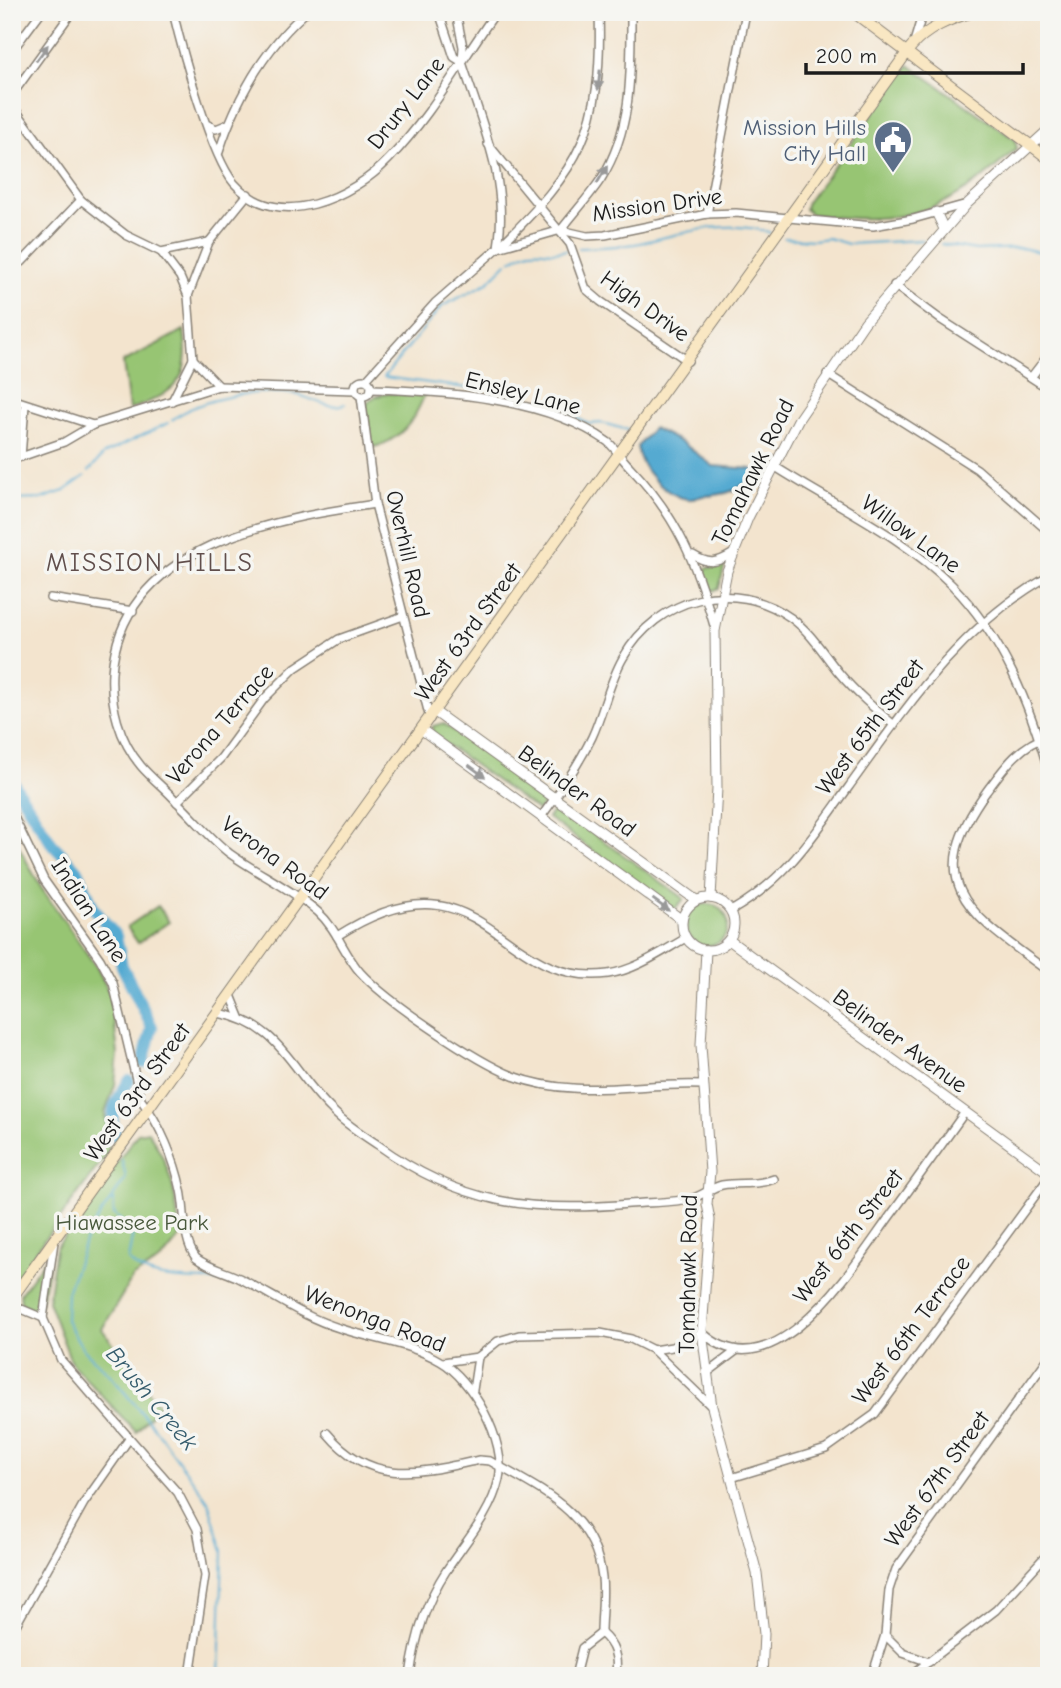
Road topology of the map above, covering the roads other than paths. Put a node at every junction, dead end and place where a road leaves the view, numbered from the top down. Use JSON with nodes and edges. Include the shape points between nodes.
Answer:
{"nodes":[{"id":1,"x":41,"y":12,"type":"edge"},
{"id":2,"x":72,"y":12,"type":"edge"},
{"id":3,"x":173,"y":12,"type":"edge"},
{"id":4,"x":306,"y":12,"type":"edge"},
{"id":5,"x":439,"y":12,"type":"edge"},
{"id":6,"x":456,"y":12,"type":"edge"},
{"id":7,"x":496,"y":12,"type":"edge"},
{"id":8,"x":599,"y":12,"type":"edge"},
{"id":9,"x":631,"y":12,"type":"edge"},
{"id":10,"x":746,"y":12,"type":"edge"},
{"id":11,"x":853,"y":12,"type":"edge"},
{"id":12,"x":923,"y":12,"type":"edge"},
{"id":13,"x":973,"y":12,"type":"edge"},
{"id":14,"x":955,"y":14,"type":"edge"},
{"id":15,"x":12,"y":51,"type":"edge"},
{"id":16,"x":910,"y":51,"type":"junction"},
{"id":17,"x":462,"y":62,"type":"junction"},
{"id":18,"x":12,"y":95,"type":"edge"},
{"id":19,"x":12,"y":104,"type":"edge"},
{"id":20,"x":228,"y":124,"type":"junction"},
{"id":21,"x":208,"y":125,"type":"junction"},
{"id":22,"x":1049,"y":129,"type":"edge"},
{"id":23,"x":488,"y":144,"type":"junction"},
{"id":24,"x":1030,"y":145,"type":"junction"},
{"id":25,"x":219,"y":152,"type":"junction"},
{"id":26,"x":1049,"y":159,"type":"edge"},
{"id":27,"x":248,"y":194,"type":"junction"},
{"id":28,"x":81,"y":200,"type":"junction"},
{"id":29,"x":967,"y":204,"type":"junction"},
{"id":30,"x":540,"y":207,"type":"junction"},
{"id":31,"x":936,"y":212,"type":"junction"},
{"id":32,"x":707,"y":214,"type":"junction"},
{"id":33,"x":791,"y":218,"type":"junction"},
{"id":34,"x":944,"y":229,"type":"junction"},
{"id":35,"x":561,"y":230,"type":"junction"},
{"id":36,"x":209,"y":242,"type":"junction"},
{"id":37,"x":498,"y":248,"type":"junction"},
{"id":38,"x":160,"y":252,"type":"junction"},
{"id":39,"x":12,"y":259,"type":"edge"},
{"id":40,"x":894,"y":285,"type":"junction"},
{"id":41,"x":188,"y":296,"type":"junction"},
{"id":42,"x":1049,"y":354,"type":"edge"},
{"id":43,"x":193,"y":359,"type":"junction"},
{"id":44,"x":688,"y":361,"type":"junction"},
{"id":45,"x":827,"y":374,"type":"junction"},
{"id":46,"x":1032,"y":376,"type":"junction"},
{"id":47,"x":366,"y":380,"type":"junction"},
{"id":48,"x":219,"y":386,"type":"junction"},
{"id":49,"x":371,"y":389,"type":"junction"},
{"id":50,"x":1049,"y":389,"type":"edge"},
{"id":51,"x":355,"y":390,"type":"junction"},
{"id":52,"x":361,"y":397,"type":"junction"},
{"id":53,"x":12,"y":399,"type":"edge"},
{"id":54,"x":172,"y":401,"type":"junction"},
{"id":55,"x":25,"y":405,"type":"junction"},
{"id":56,"x":93,"y":425,"type":"junction"},
{"id":57,"x":620,"y":456,"type":"junction"},
{"id":58,"x":21,"y":457,"type":"junction"},
{"id":59,"x":12,"y":460,"type":"edge"},
{"id":60,"x":774,"y":466,"type":"junction"},
{"id":61,"x":375,"y":504,"type":"junction"},
{"id":62,"x":1049,"y":532,"type":"edge"},
{"id":63,"x":733,"y":554,"type":"junction"},
{"id":64,"x":692,"y":555,"type":"junction"},
{"id":65,"x":1049,"y":576,"type":"edge"},
{"id":66,"x":721,"y":595,"type":"junction"},
{"id":67,"x":50,"y":598,"type":"dead end"},
{"id":68,"x":706,"y":598,"type":"junction"},
{"id":69,"x":133,"y":611,"type":"junction"},
{"id":70,"x":403,"y":616,"type":"junction"},
{"id":71,"x":983,"y":623,"type":"junction"},
{"id":72,"x":715,"y":631,"type":"junction"},
{"id":73,"x":433,"y":715,"type":"junction"},
{"id":74,"x":894,"y":725,"type":"junction"},
{"id":75,"x":422,"y":730,"type":"junction"},
{"id":76,"x":1049,"y":736,"type":"edge"},
{"id":77,"x":1039,"y":739,"type":"junction"},
{"id":78,"x":1049,"y":773,"type":"edge"},
{"id":79,"x":554,"y":799,"type":"junction"},
{"id":80,"x":177,"y":802,"type":"junction"},
{"id":81,"x":12,"y":813,"type":"edge"},
{"id":82,"x":541,"y":817,"type":"junction"},
{"id":83,"x":300,"y":898,"type":"junction"},
{"id":84,"x":712,"y":898,"type":"junction"},
{"id":85,"x":696,"y":900,"type":"junction"},
{"id":86,"x":731,"y":911,"type":"junction"},
{"id":87,"x":682,"y":920,"type":"junction"},
{"id":88,"x":337,"y":936,"type":"junction"},
{"id":89,"x":686,"y":938,"type":"junction"},
{"id":90,"x":729,"y":940,"type":"junction"},
{"id":91,"x":706,"y":950,"type":"junction"},
{"id":92,"x":1049,"y":972,"type":"edge"},
{"id":93,"x":231,"y":995,"type":"junction"},
{"id":94,"x":218,"y":1013,"type":"junction"},
{"id":95,"x":240,"y":1017,"type":"junction"},
{"id":96,"x":703,"y":1085,"type":"junction"},
{"id":97,"x":149,"y":1110,"type":"junction"},
{"id":98,"x":965,"y":1112,"type":"junction"},
{"id":99,"x":1049,"y":1175,"type":"edge"},
{"id":100,"x":774,"y":1179,"type":"dead end"},
{"id":101,"x":708,"y":1191,"type":"junction"},
{"id":102,"x":55,"y":1238,"type":"junction"},
{"id":103,"x":12,"y":1298,"type":"edge"},
{"id":104,"x":12,"y":1305,"type":"edge"},
{"id":105,"x":43,"y":1318,"type":"junction"},
{"id":106,"x":702,"y":1332,"type":"junction"},
{"id":107,"x":653,"y":1350,"type":"junction"},
{"id":108,"x":736,"y":1350,"type":"junction"},
{"id":109,"x":478,"y":1357,"type":"junction"},
{"id":110,"x":1049,"y":1357,"type":"edge"},
{"id":111,"x":443,"y":1362,"type":"junction"},
{"id":112,"x":707,"y":1373,"type":"junction"},
{"id":113,"x":473,"y":1390,"type":"junction"},
{"id":114,"x":712,"y":1406,"type":"junction"},
{"id":115,"x":327,"y":1433,"type":"dead end"},
{"id":116,"x":129,"y":1439,"type":"junction"},
{"id":117,"x":499,"y":1466,"type":"junction"},
{"id":118,"x":732,"y":1478,"type":"junction"},
{"id":119,"x":1049,"y":1552,"type":"edge"},
{"id":120,"x":12,"y":1632,"type":"edge"},
{"id":121,"x":601,"y":1633,"type":"junction"},
{"id":122,"x":885,"y":1635,"type":"junction"},
{"id":123,"x":929,"y":1662,"type":"junction"},
{"id":124,"x":190,"y":1676,"type":"edge"},
{"id":125,"x":410,"y":1676,"type":"edge"},
{"id":126,"x":575,"y":1676,"type":"edge"},
{"id":127,"x":616,"y":1676,"type":"edge"},
{"id":128,"x":762,"y":1676,"type":"edge"},
{"id":129,"x":872,"y":1676,"type":"edge"},
{"id":130,"x":910,"y":1676,"type":"edge"}],
"edges":[{"from":1,"to":15,"type":"street"},
{"from":18,"to":2,"type":"street","one_way":true},
{"from":3,"to":21,"type":"street"},
{"from":4,"to":20,"type":"street","via":[[261,63]]},
{"from":5,"to":17,"type":"street","name":"High Drive","via":[[454,57]]},
{"from":6,"to":17,"type":"street","name":"High Drive","via":[[464,47]]},
{"from":7,"to":17,"type":"street","name":"Drury Lane"},
{"from":8,"to":30,"type":"street","one_way":true,"via":[[600,74],[592,118],[572,162]]},
{"from":35,"to":9,"type":"street","one_way":true,"via":[[600,180],[619,142],[629,92]]},
{"from":10,"to":32,"type":"street"},
{"from":11,"to":16,"type":"main road"},
{"from":12,"to":16,"type":"street"},
{"from":13,"to":14,"type":"main road","name":"West 63rd Street"},
{"from":14,"to":16,"type":"main road","name":"West 63rd Street","via":[[925,33]]},
{"from":16,"to":24,"type":"main road"},
{"from":16,"to":33,"type":"main road","name":"West 63rd Street"},
{"from":17,"to":23,"type":"street","name":"High Drive"},
{"from":17,"to":27,"type":"street","name":"Drury Lane","via":[[406,141],[359,186],[310,205],[270,204]]},
{"from":19,"to":28,"type":"street"},
{"from":20,"to":21,"type":"street","via":[[216,129]]},
{"from":20,"to":25,"type":"street"},
{"from":21,"to":25,"type":"street"},
{"from":22,"to":24,"type":"street","name":"Tomahawk Road"},
{"from":23,"to":30,"type":"street","name":"High Drive"},
{"from":23,"to":37,"type":"street","name":"High Drive","via":[[502,200]]},
{"from":24,"to":26,"type":"main road"},
{"from":24,"to":29,"type":"street","name":"Tomahawk Road"},
{"from":25,"to":27,"type":"street","via":[[233,182]]},
{"from":27,"to":36,"type":"street"},
{"from":28,"to":38,"type":"street","via":[[126,235]]},
{"from":28,"to":39,"type":"street","via":[[22,262]]},
{"from":29,"to":31,"type":"street","name":"Mission Drive"},
{"from":29,"to":34,"type":"street","name":"Tomahawk Road"},
{"from":30,"to":35,"type":"street","name":"High Drive"},
{"from":30,"to":37,"type":"street"},
{"from":31,"to":33,"type":"street","name":"Mission Drive","via":[[873,226]]},
{"from":31,"to":34,"type":"street"},
{"from":32,"to":33,"type":"street","name":"Mission Drive"},
{"from":32,"to":35,"type":"street","name":"Mission Drive","via":[[613,235]]},
{"from":33,"to":44,"type":"main road","name":"West 63rd Street"},
{"from":34,"to":40,"type":"street","name":"Tomahawk Road"},
{"from":35,"to":37,"type":"street","name":"Mission Drive"},
{"from":35,"to":44,"type":"street","name":"High Drive","via":[[586,289]]},
{"from":36,"to":38,"type":"street"},
{"from":36,"to":41,"type":"street"},
{"from":37,"to":47,"type":"street","name":"Mission Drive","via":[[435,303]]},
{"from":38,"to":41,"type":"street"},
{"from":40,"to":45,"type":"street","name":"Tomahawk Road"},
{"from":40,"to":46,"type":"street"},
{"from":41,"to":43,"type":"street"},
{"from":42,"to":46,"type":"street"},
{"from":43,"to":48,"type":"street"},
{"from":43,"to":54,"type":"street"},
{"from":44,"to":57,"type":"main road","name":"West 63rd Street"},
{"from":45,"to":60,"type":"street","name":"Tomahawk Road"},
{"from":45,"to":62,"type":"street","via":[[977,469]]},
{"from":46,"to":50,"type":"street"},
{"from":47,"to":49,"type":"street","via":[[373,384]]},
{"from":47,"to":51,"type":"street","name":"Mission Drive"},
{"from":48,"to":51,"type":"street"},
{"from":48,"to":54,"type":"street"},
{"from":49,"to":52,"type":"street"},
{"from":49,"to":57,"type":"street","name":"Ensley Lane","via":[[450,394],[533,411],[581,426]]},
{"from":51,"to":52,"type":"street"},
{"from":52,"to":61,"type":"street","name":"Overhill Road"},
{"from":53,"to":55,"type":"street"},
{"from":54,"to":56,"type":"street"},
{"from":55,"to":56,"type":"street"},
{"from":55,"to":58,"type":"street"},
{"from":56,"to":58,"type":"street","via":[[64,442]]},
{"from":57,"to":64,"type":"street","name":"Ensley Lane","via":[[646,484]]},
{"from":57,"to":73,"type":"main road","name":"West 63rd Street"},
{"from":58,"to":59,"type":"street"},
{"from":60,"to":63,"type":"street","name":"Tomahawk Road"},
{"from":60,"to":71,"type":"street","name":"Willow Lane","via":[[926,563],[952,585]]},
{"from":61,"to":69,"type":"street","name":"Verona Road","via":[[294,516],[226,538],[163,575]]},
{"from":61,"to":70,"type":"street","name":"Overhill Road"},
{"from":63,"to":64,"type":"street","via":[[717,563]]},
{"from":63,"to":66,"type":"street","name":"Tomahawk Road"},
{"from":64,"to":68,"type":"street","name":"Ensley Lane"},
{"from":65,"to":71,"type":"street","name":"West 65th Street"},
{"from":66,"to":68,"type":"street"},
{"from":66,"to":72,"type":"street","name":"Tomahawk Road"},
{"from":66,"to":74,"type":"street","via":[[769,605],[794,621],[851,687]]},
{"from":67,"to":69,"type":"street"},
{"from":68,"to":72,"type":"street","name":"Ensley Lane"},
{"from":68,"to":79,"type":"street","via":[[658,617],[631,645],[593,736]]},
{"from":69,"to":80,"type":"street","name":"Verona Road","via":[[113,666],[116,718],[140,765]]},
{"from":70,"to":73,"type":"street","name":"Overhill Road"},
{"from":70,"to":80,"type":"street","name":"Verona Terrace","via":[[339,639],[295,668],[264,698],[221,758]]},
{"from":71,"to":74,"type":"street","name":"West 65th Street","via":[[939,666]]},
{"from":71,"to":77,"type":"street","name":"Willow Lane","via":[[1012,671]]},
{"from":72,"to":84,"type":"street","name":"Tomahawk Road","via":[[717,788]]},
{"from":73,"to":75,"type":"main road","name":"West 63rd Street"},
{"from":73,"to":79,"type":"street","name":"Belinder Road"},
{"from":74,"to":86,"type":"street","name":"West 65th Street","via":[[792,864],[769,887]]},
{"from":75,"to":82,"type":"street","one_way":true},
{"from":75,"to":83,"type":"main road","name":"West 63rd Street"},
{"from":76,"to":77,"type":"street"},
{"from":77,"to":78,"type":"street","name":"Willow Lane"},
{"from":77,"to":92,"type":"street","via":[[1017,754],[986,791],[961,832],[954,860],[957,883],[971,908],[991,929]]},
{"from":79,"to":82,"type":"street"},
{"from":79,"to":85,"type":"street","name":"Belinder Road"},
{"from":80,"to":83,"type":"street","name":"Verona Road","via":[[228,852]]},
{"from":81,"to":97,"type":"street","name":"Indian Lane","via":[[44,880],[113,983],[141,1100]]},
{"from":82,"to":87,"type":"street","one_way":true},
{"from":83,"to":88,"type":"street","name":"Verona Road"},
{"from":83,"to":93,"type":"main road","name":"West 63rd Street"},
{"from":84,"to":85,"type":"street"},
{"from":84,"to":86,"type":"street"},
{"from":85,"to":87,"type":"street"},
{"from":86,"to":90,"type":"street","via":[[734,926]]},
{"from":87,"to":89,"type":"street"},
{"from":88,"to":89,"type":"street","via":[[396,910],[443,905],[472,915],[541,962],[585,975],[626,970]]},
{"from":88,"to":96,"type":"street","name":"Verona Road","via":[[358,970],[375,985],[475,1057],[515,1076],[579,1090]]},
{"from":89,"to":91,"type":"street"},
{"from":90,"to":91,"type":"street","via":[[715,950]]},
{"from":90,"to":98,"type":"street","name":"Belinder Avenue"},
{"from":91,"to":96,"type":"street","name":"Tomahawk Road"},
{"from":93,"to":94,"type":"main road","name":"West 63rd Street"},
{"from":93,"to":95,"type":"street"},
{"from":94,"to":95,"type":"street"},
{"from":94,"to":97,"type":"main road","name":"West 63rd Street"},
{"from":95,"to":101,"type":"street","via":[[283,1048],[342,1119],[410,1168],[459,1191],[516,1205],[559,1209],[692,1198]]},
{"from":96,"to":101,"type":"street","name":"Tomahawk Road"},
{"from":97,"to":102,"type":"main road","name":"West 63rd Street"},
{"from":97,"to":111,"type":"street","name":"Wenonga Road","via":[[176,1171],[187,1239],[196,1258],[321,1322]]},
{"from":98,"to":99,"type":"street","name":"Belinder Avenue"},
{"from":98,"to":108,"type":"street","name":"West 66th Street","via":[[827,1303],[789,1333],[760,1346]]},
{"from":99,"to":118,"type":"street","name":"West 66th Terrace","via":[[875,1414],[826,1449]]},
{"from":100,"to":101,"type":"street","via":[[758,1185],[721,1185]]},
{"from":101,"to":106,"type":"street","name":"Tomahawk Road"},
{"from":102,"to":103,"type":"main road","name":"West 63rd Street"},
{"from":102,"to":105,"type":"street"},
{"from":104,"to":105,"type":"street"},
{"from":105,"to":116,"type":"street","via":[[68,1371]]},
{"from":106,"to":107,"type":"street","via":[[672,1347]]},
{"from":106,"to":108,"type":"street","via":[[710,1341]]},
{"from":106,"to":112,"type":"street","name":"Tomahawk Road"},
{"from":107,"to":109,"type":"street","via":[[617,1335],[540,1334],[508,1336]]},
{"from":107,"to":114,"type":"street"},
{"from":108,"to":112,"type":"street","name":"West 66th Street"},
{"from":109,"to":111,"type":"street"},
{"from":109,"to":113,"type":"street"},
{"from":110,"to":122,"type":"street","name":"West 67th Street","via":[[900,1562],[889,1590]]},
{"from":111,"to":113,"type":"street","name":"Wenonga Road"},
{"from":112,"to":114,"type":"street","name":"Tomahawk Road"},
{"from":113,"to":117,"type":"street","name":"Wenonga Road","via":[[493,1435]]},
{"from":114,"to":118,"type":"street","name":"Tomahawk Road"},
{"from":115,"to":117,"type":"street","via":[[353,1457],[393,1473],[419,1473],[479,1460]]},
{"from":116,"to":120,"type":"street","via":[[84,1503]]},
{"from":116,"to":124,"type":"street","via":[[178,1493],[202,1545],[204,1590]]},
{"from":117,"to":121,"type":"street","via":[[557,1499],[583,1525],[601,1569]]},
{"from":117,"to":125,"type":"street","name":"Wenonga Road","via":[[499,1478],[482,1518],[426,1608]]},
{"from":118,"to":128,"type":"street","name":"Tomahawk Road","via":[[762,1602]]},
{"from":119,"to":123,"type":"street","via":[[996,1610]]},
{"from":121,"to":126,"type":"street","via":[[582,1648]]},
{"from":121,"to":127,"type":"street","via":[[617,1655]]},
{"from":122,"to":123,"type":"street","via":[[903,1653]]},
{"from":122,"to":129,"type":"street","name":"West 67th Street"},
{"from":123,"to":130,"type":"street"}]}
